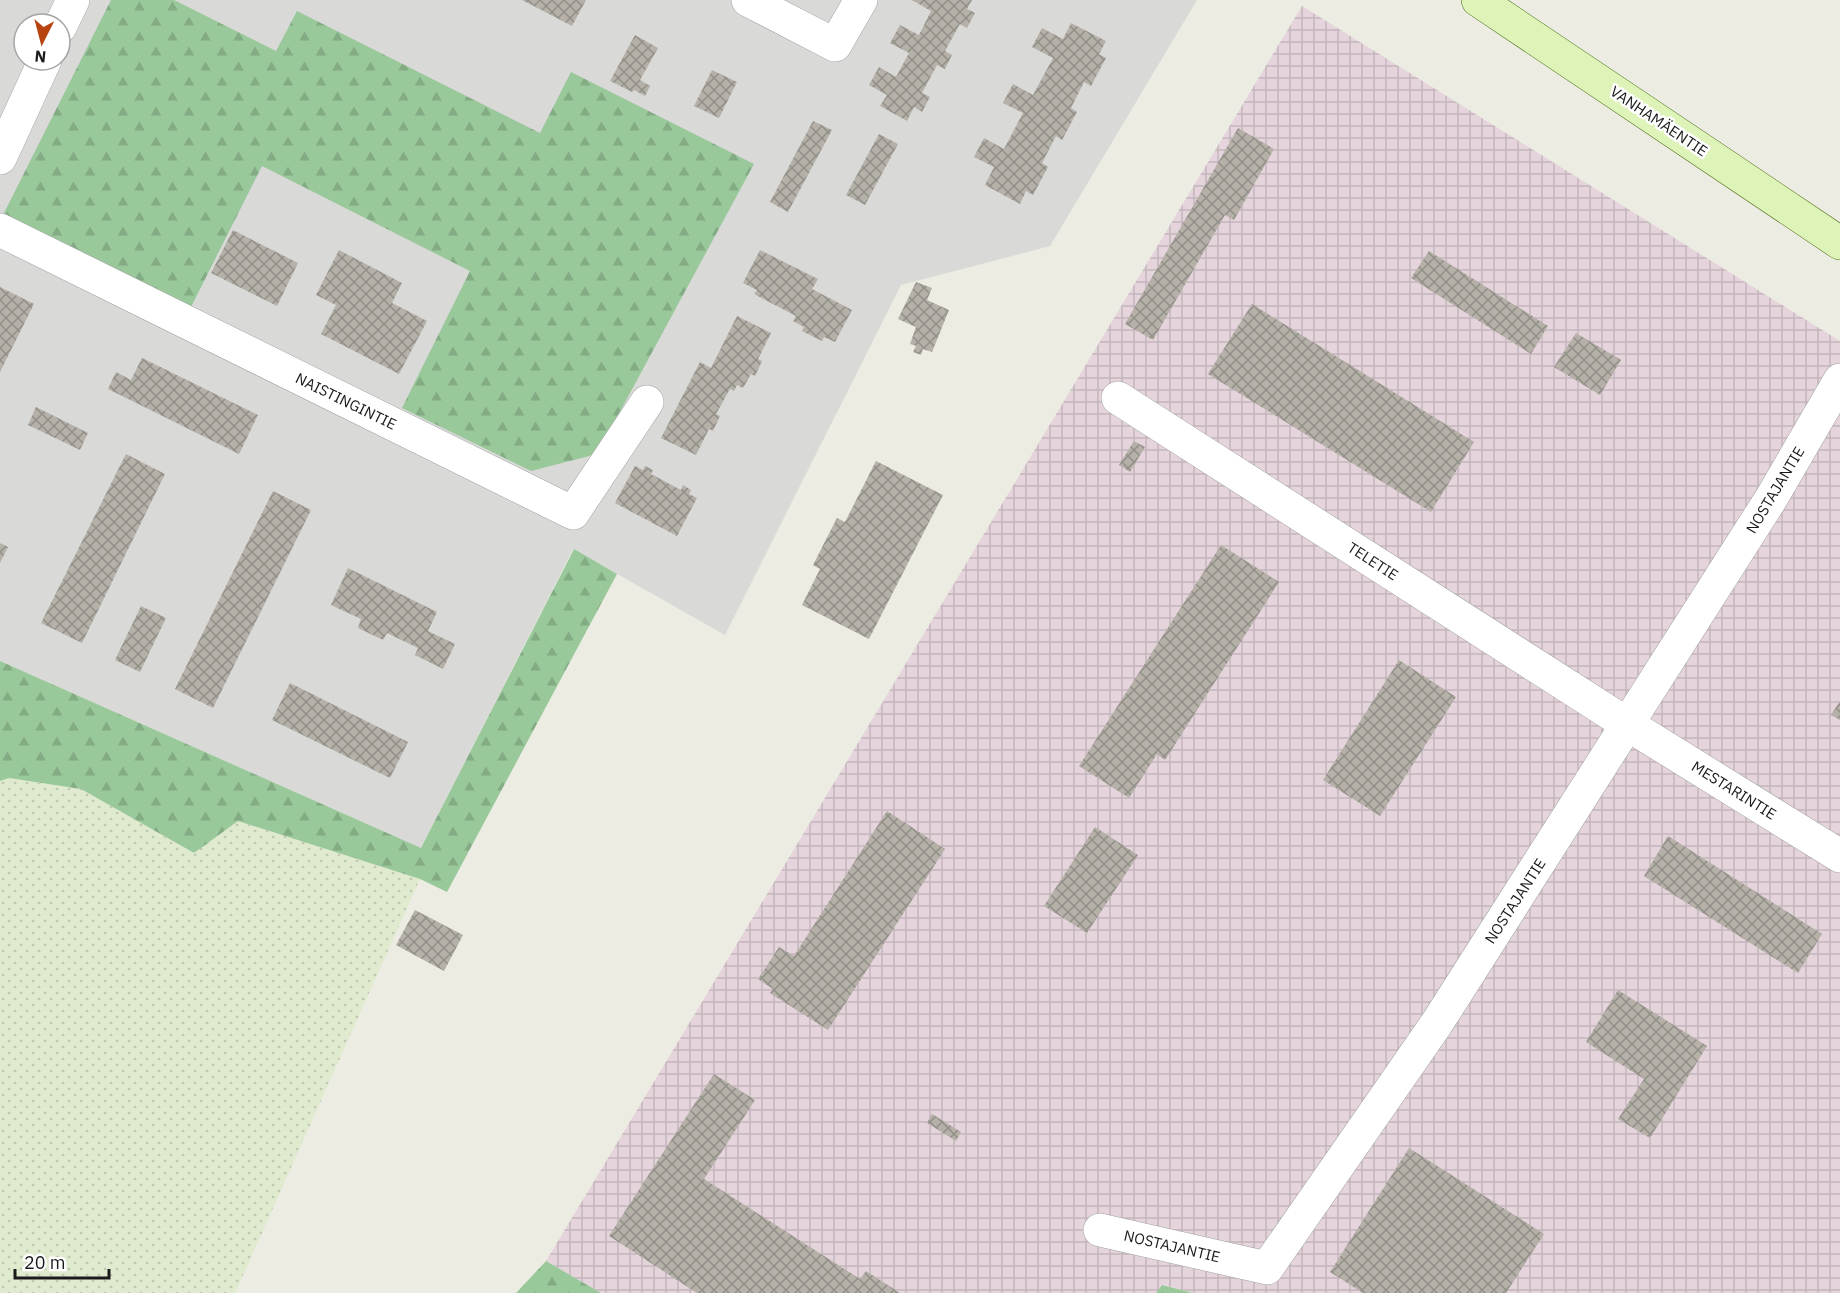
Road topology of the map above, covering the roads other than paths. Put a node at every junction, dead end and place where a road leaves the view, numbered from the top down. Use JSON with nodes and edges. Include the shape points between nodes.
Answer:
{"nodes":[{"id":1,"x":748,"y":0,"type":"edge"},
{"id":2,"x":861,"y":0,"type":"edge"},
{"id":3,"x":1478,"y":0,"type":"edge"},
{"id":4,"x":39,"y":72,"type":"edge"},
{"id":5,"x":0,"y":158,"type":"edge"},
{"id":6,"x":0,"y":230,"type":"edge"},
{"id":7,"x":1840,"y":243,"type":"edge"},
{"id":8,"x":1840,"y":380,"type":"edge"},
{"id":9,"x":1118,"y":398,"type":"dead end"},
{"id":10,"x":647,"y":402,"type":"dead end"},
{"id":11,"x":1627,"y":724,"type":"junction"},
{"id":12,"x":1840,"y":856,"type":"edge"},
{"id":13,"x":1100,"y":1230,"type":"dead end"}],
"edges":[{"from":1,"to":2,"type":"street","via":[[835,45]]},
{"from":3,"to":7,"type":"street","name":"VANHAMÄENTIE"},
{"from":4,"to":5,"type":"street"},
{"from":6,"to":10,"type":"street","name":"NAISTINGINTIE","via":[[573,513]]},
{"from":8,"to":11,"type":"street","name":"NOSTAJANTIE","via":[[1772,497]]},
{"from":9,"to":11,"type":"street","name":"TELETIE"},
{"from":11,"to":12,"type":"street","name":"MESTARINTIE"},
{"from":11,"to":13,"type":"street","name":"NOSTAJANTIE","via":[[1437,1023],[1267,1268]]}]}
